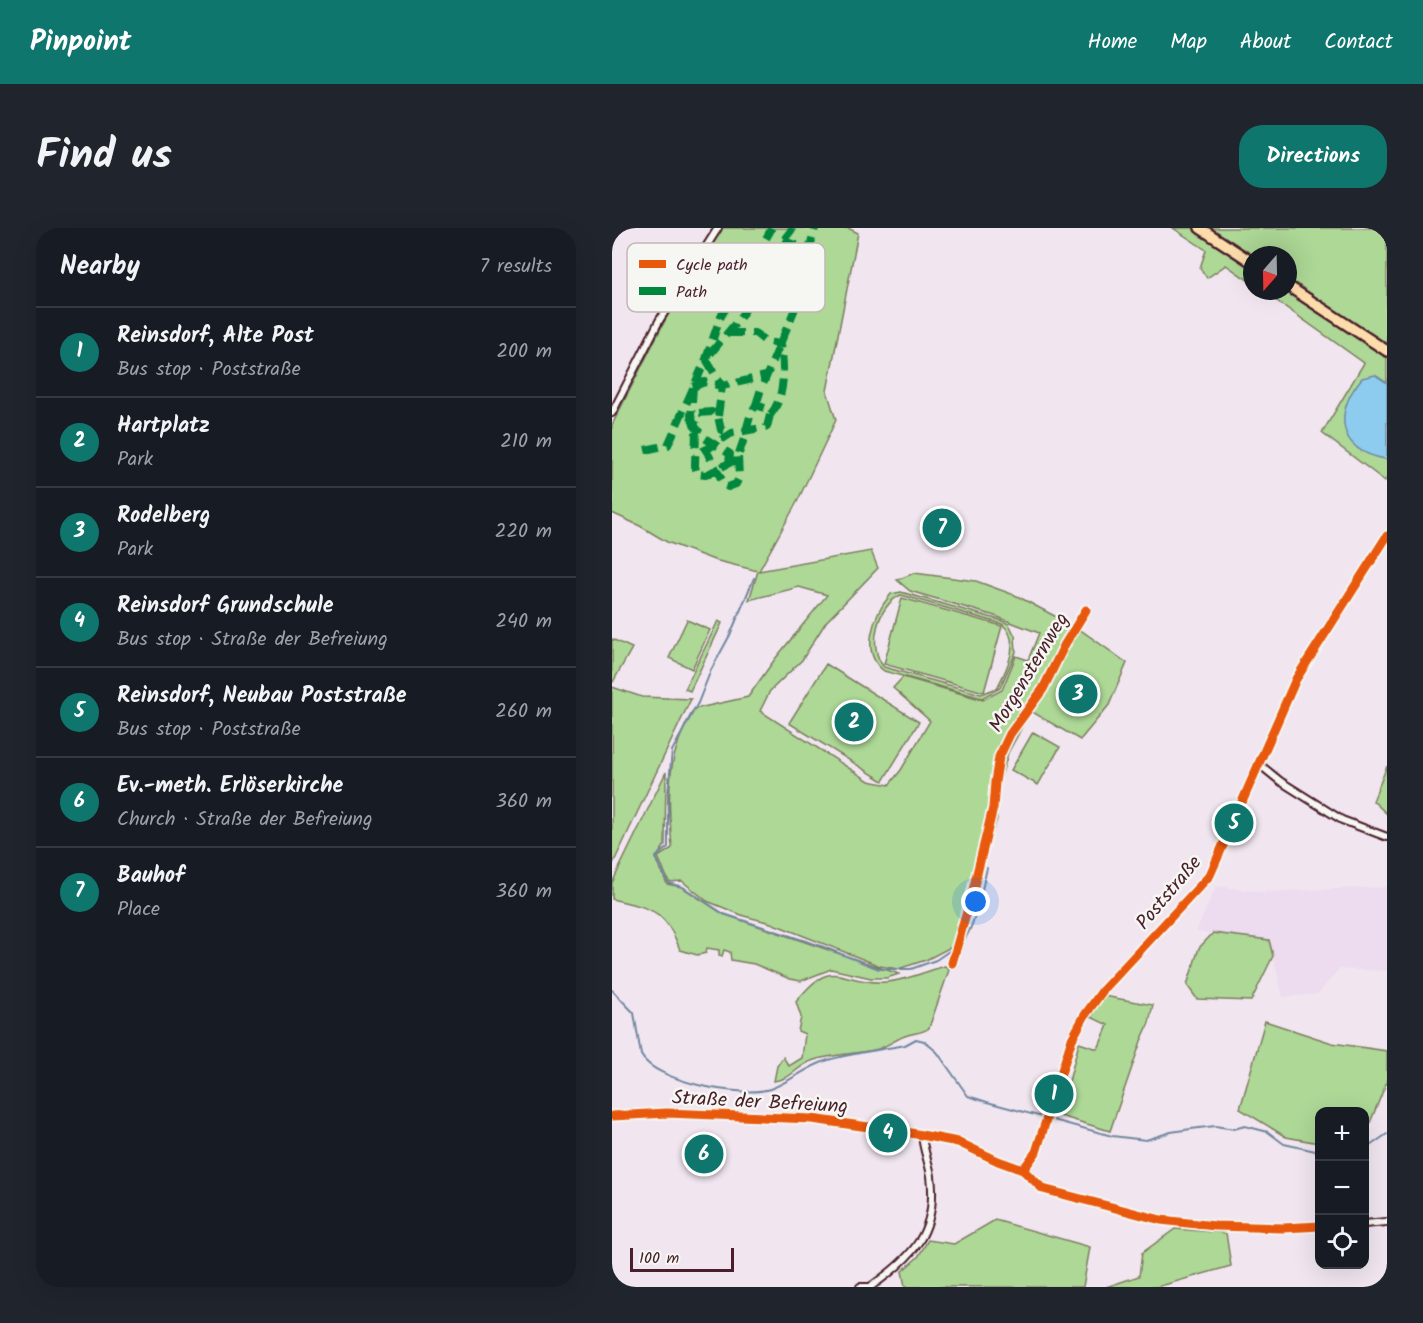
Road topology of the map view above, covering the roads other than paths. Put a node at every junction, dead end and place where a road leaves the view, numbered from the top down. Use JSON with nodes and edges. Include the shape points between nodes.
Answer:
{"nodes":[{"id":1,"x":718,"y":228,"type":"edge"},
{"id":2,"x":1200,"y":228,"type":"edge"},
{"id":3,"x":708,"y":243,"type":"edge"},
{"id":4,"x":1243,"y":256,"type":"edge"},
{"id":5,"x":1297,"y":291,"type":"edge"},
{"id":6,"x":665,"y":312,"type":"edge"},
{"id":7,"x":1387,"y":351,"type":"edge"},
{"id":8,"x":612,"y":412,"type":"edge"},
{"id":9,"x":1387,"y":536,"type":"edge"},
{"id":10,"x":1259,"y":764,"type":"junction"},
{"id":11,"x":1387,"y":837,"type":"edge"},
{"id":12,"x":612,"y":1116,"type":"edge"},
{"id":13,"x":922,"y":1136,"type":"junction"},
{"id":14,"x":1023,"y":1170,"type":"junction"},
{"id":15,"x":1387,"y":1222,"type":"edge"},
{"id":16,"x":1369,"y":1224,"type":"edge"},
{"id":17,"x":1315,"y":1226,"type":"edge"},
{"id":18,"x":860,"y":1287,"type":"edge"},
{"id":19,"x":870,"y":1287,"type":"edge"}],
"edges":[{"from":1,"to":3,"type":"street"},
{"from":2,"to":4,"type":"main road"},
{"from":5,"to":7,"type":"main road"},
{"from":6,"to":8,"type":"street"},
{"from":9,"to":10,"type":"street","name":"Poststraße","via":[[1302,668]]},
{"from":10,"to":11,"type":"street","via":[[1342,820]]},
{"from":10,"to":14,"type":"street","name":"Poststraße","via":[[1210,875],[1103,990],[1085,1015],[1072,1039],[1036,1152]]},
{"from":12,"to":13,"type":"street","name":"Straße der Befreiung","via":[[667,1113],[812,1119]]},
{"from":13,"to":14,"type":"street","name":"Straße der Befreiung","via":[[958,1142]]},
{"from":13,"to":19,"type":"street","via":[[931,1175],[927,1226],[915,1250]]},
{"from":14,"to":17,"type":"street","name":"Straße der Befreiung","via":[[1043,1189],[1161,1220],[1215,1226]]},
{"from":15,"to":16,"type":"street"},
{"from":18,"to":19,"type":"street"}]}
